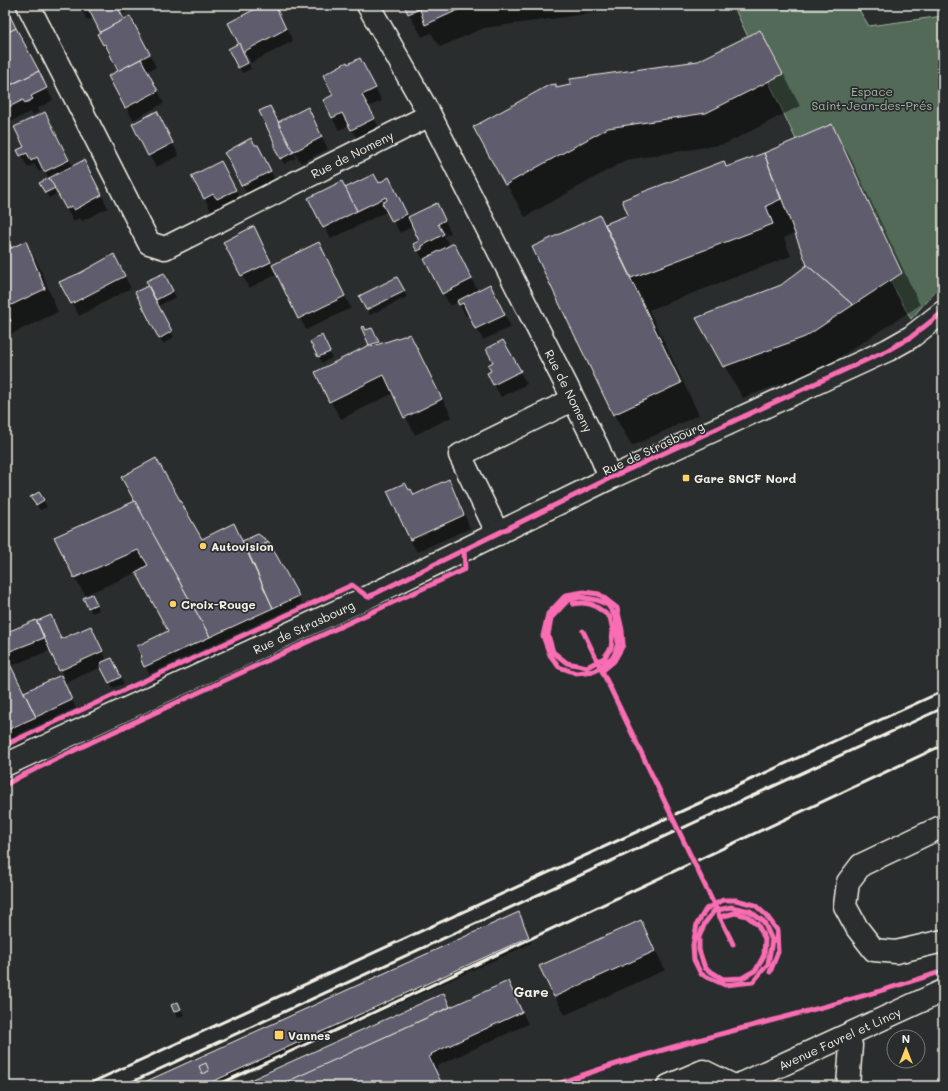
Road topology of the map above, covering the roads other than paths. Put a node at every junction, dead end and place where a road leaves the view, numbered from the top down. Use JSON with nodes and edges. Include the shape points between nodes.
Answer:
{"nodes":[{"id":1,"x":28,"y":5,"type":"edge"},
{"id":2,"x":368,"y":5,"type":"edge"},
{"id":3,"x":430,"y":115,"type":"junction"},
{"id":4,"x":943,"y":312,"type":"edge"},
{"id":5,"x":572,"y":399,"type":"junction"},
{"id":6,"x":610,"y":478,"type":"junction"},
{"id":7,"x":498,"y":534,"type":"junction"},
{"id":8,"x":5,"y":765,"type":"edge"},
{"id":9,"x":943,"y":826,"type":"edge"},
{"id":10,"x":943,"y":941,"type":"edge"},
{"id":11,"x":943,"y":992,"type":"edge"},
{"id":12,"x":943,"y":1004,"type":"edge"},
{"id":13,"x":851,"y":1045,"type":"junction"},
{"id":14,"x":668,"y":1086,"type":"edge"},
{"id":15,"x":735,"y":1086,"type":"edge"},
{"id":16,"x":762,"y":1086,"type":"edge"},
{"id":17,"x":848,"y":1086,"type":"edge"}],
"edges":[{"from":1,"to":3,"type":"street","name":"Rue de Nomeny","via":[[149,243],[165,248]]},
{"from":2,"to":3,"type":"street"},
{"from":3,"to":5,"type":"street","name":"Rue de Nomeny"},
{"from":4,"to":6,"type":"street","name":"Rue de Strasbourg","via":[[911,337],[888,350]]},
{"from":5,"to":6,"type":"street","name":"Rue de Nomeny","via":[[598,448]]},
{"from":5,"to":7,"type":"street","via":[[460,455]]},
{"from":6,"to":7,"type":"street","name":"Rue de Strasbourg"},
{"from":7,"to":8,"type":"street","name":"Rue de Strasbourg"},
{"from":9,"to":10,"type":"street","via":[[861,865],[848,882],[845,906],[856,928],[874,950],[896,952]]},
{"from":11,"to":15,"type":"street","name":"Avenue Favrel et Lincy"},
{"from":12,"to":13,"type":"street","name":"Avenue Favrel et Lincy"},
{"from":13,"to":16,"type":"street","name":"Avenue Favrel et Lincy","via":[[825,1054]]},
{"from":13,"to":17,"type":"street"},
{"from":14,"to":15,"type":"street","via":[[703,1071]]}]}
